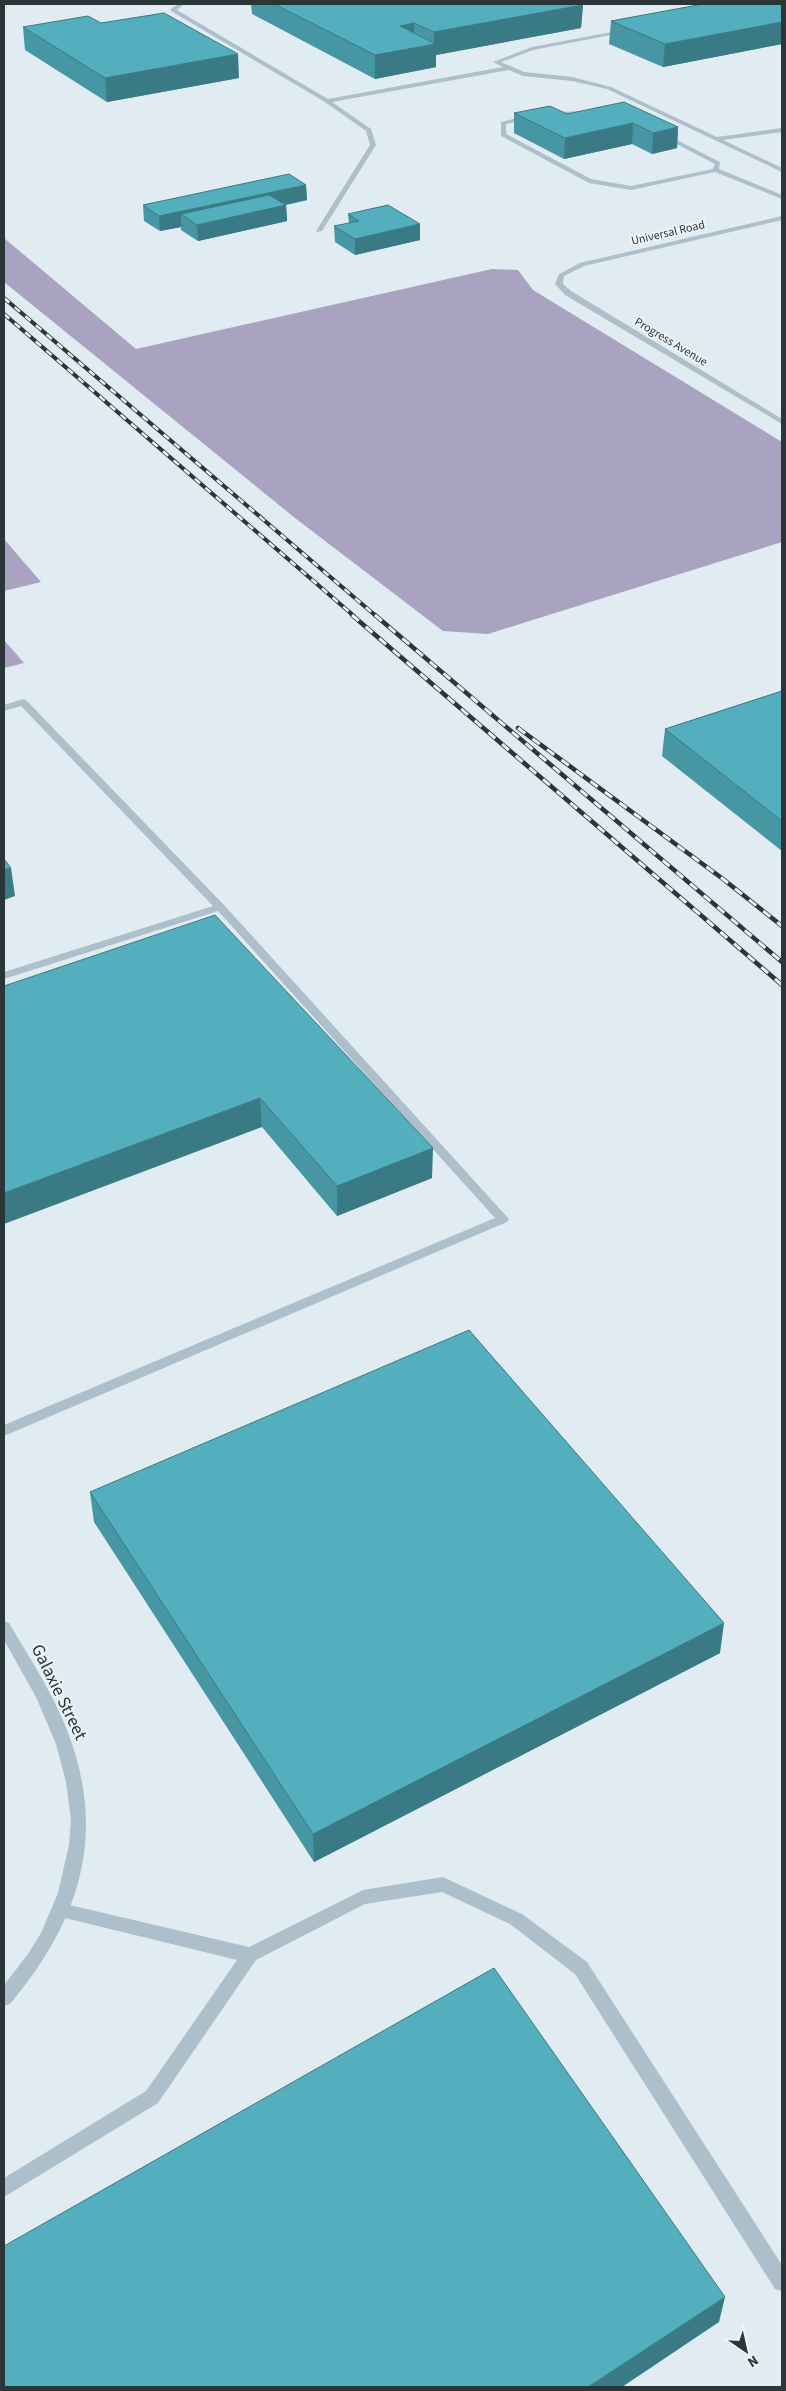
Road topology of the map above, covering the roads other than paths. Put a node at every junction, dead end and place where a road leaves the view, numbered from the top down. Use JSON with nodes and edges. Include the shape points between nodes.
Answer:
{"nodes":[{"id":1,"x":181,"y":4,"type":"edge"},
{"id":2,"x":630,"y":29,"type":"edge"},
{"id":3,"x":510,"y":68,"type":"junction"},
{"id":4,"x":327,"y":101,"type":"junction"},
{"id":5,"x":544,"y":114,"type":"edge"},
{"id":6,"x":598,"y":114,"type":"edge"},
{"id":7,"x":536,"y":116,"type":"edge"},
{"id":8,"x":782,"y":130,"type":"edge"},
{"id":9,"x":660,"y":134,"type":"edge"},
{"id":10,"x":716,"y":139,"type":"junction"},
{"id":11,"x":716,"y":170,"type":"junction"},
{"id":12,"x":782,"y":170,"type":"edge"},
{"id":13,"x":782,"y":197,"type":"edge"},
{"id":14,"x":782,"y":218,"type":"edge"},
{"id":15,"x":319,"y":231,"type":"dead end"},
{"id":16,"x":561,"y":275,"type":"joint"},
{"id":17,"x":782,"y":422,"type":"edge"},
{"id":18,"x":4,"y":708,"type":"edge"},
{"id":19,"x":220,"y":907,"type":"junction"},
{"id":20,"x":4,"y":976,"type":"edge"},
{"id":21,"x":4,"y":1431,"type":"edge"},
{"id":22,"x":4,"y":1628,"type":"edge"},
{"id":23,"x":61,"y":1910,"type":"junction"},
{"id":24,"x":250,"y":1955,"type":"junction"},
{"id":25,"x":4,"y":1998,"type":"edge"},
{"id":26,"x":4,"y":2188,"type":"edge"},
{"id":27,"x":782,"y":2282,"type":"edge"}],
"edges":[{"from":1,"to":4,"type":"street","via":[[173,10]]},
{"from":2,"to":3,"type":"street","via":[[532,48],[496,62]]},
{"from":3,"to":4,"type":"street"},
{"from":3,"to":10,"type":"street","via":[[523,74],[572,79],[609,88]]},
{"from":4,"to":15,"type":"street","via":[[369,130],[373,145]]},
{"from":5,"to":6,"type":"street"},
{"from":7,"to":11,"type":"street","via":[[503,123],[503,135],[589,181],[631,188]]},
{"from":8,"to":10,"type":"street"},
{"from":9,"to":11,"type":"street","via":[[718,162]]},
{"from":10,"to":12,"type":"street"},
{"from":11,"to":13,"type":"street"},
{"from":14,"to":16,"type":"street","name":"Universal Road","via":[[582,264]]},
{"from":16,"to":17,"type":"street","name":"Progress Avenue","via":[[559,284],[568,293]]},
{"from":18,"to":19,"type":"street","via":[[23,702]]},
{"from":19,"to":20,"type":"street"},
{"from":19,"to":21,"type":"street","via":[[503,1219]]},
{"from":22,"to":23,"type":"street","name":"Galaxie Street","via":[[47,1705],[69,1759],[79,1819],[74,1864]]},
{"from":23,"to":24,"type":"street"},
{"from":23,"to":25,"type":"street","name":"Galaxie Street","via":[[40,1950]]},
{"from":24,"to":26,"type":"street","via":[[152,2097]]},
{"from":24,"to":27,"type":"street","via":[[363,1897],[442,1884],[516,1919],[581,1968]]}]}
